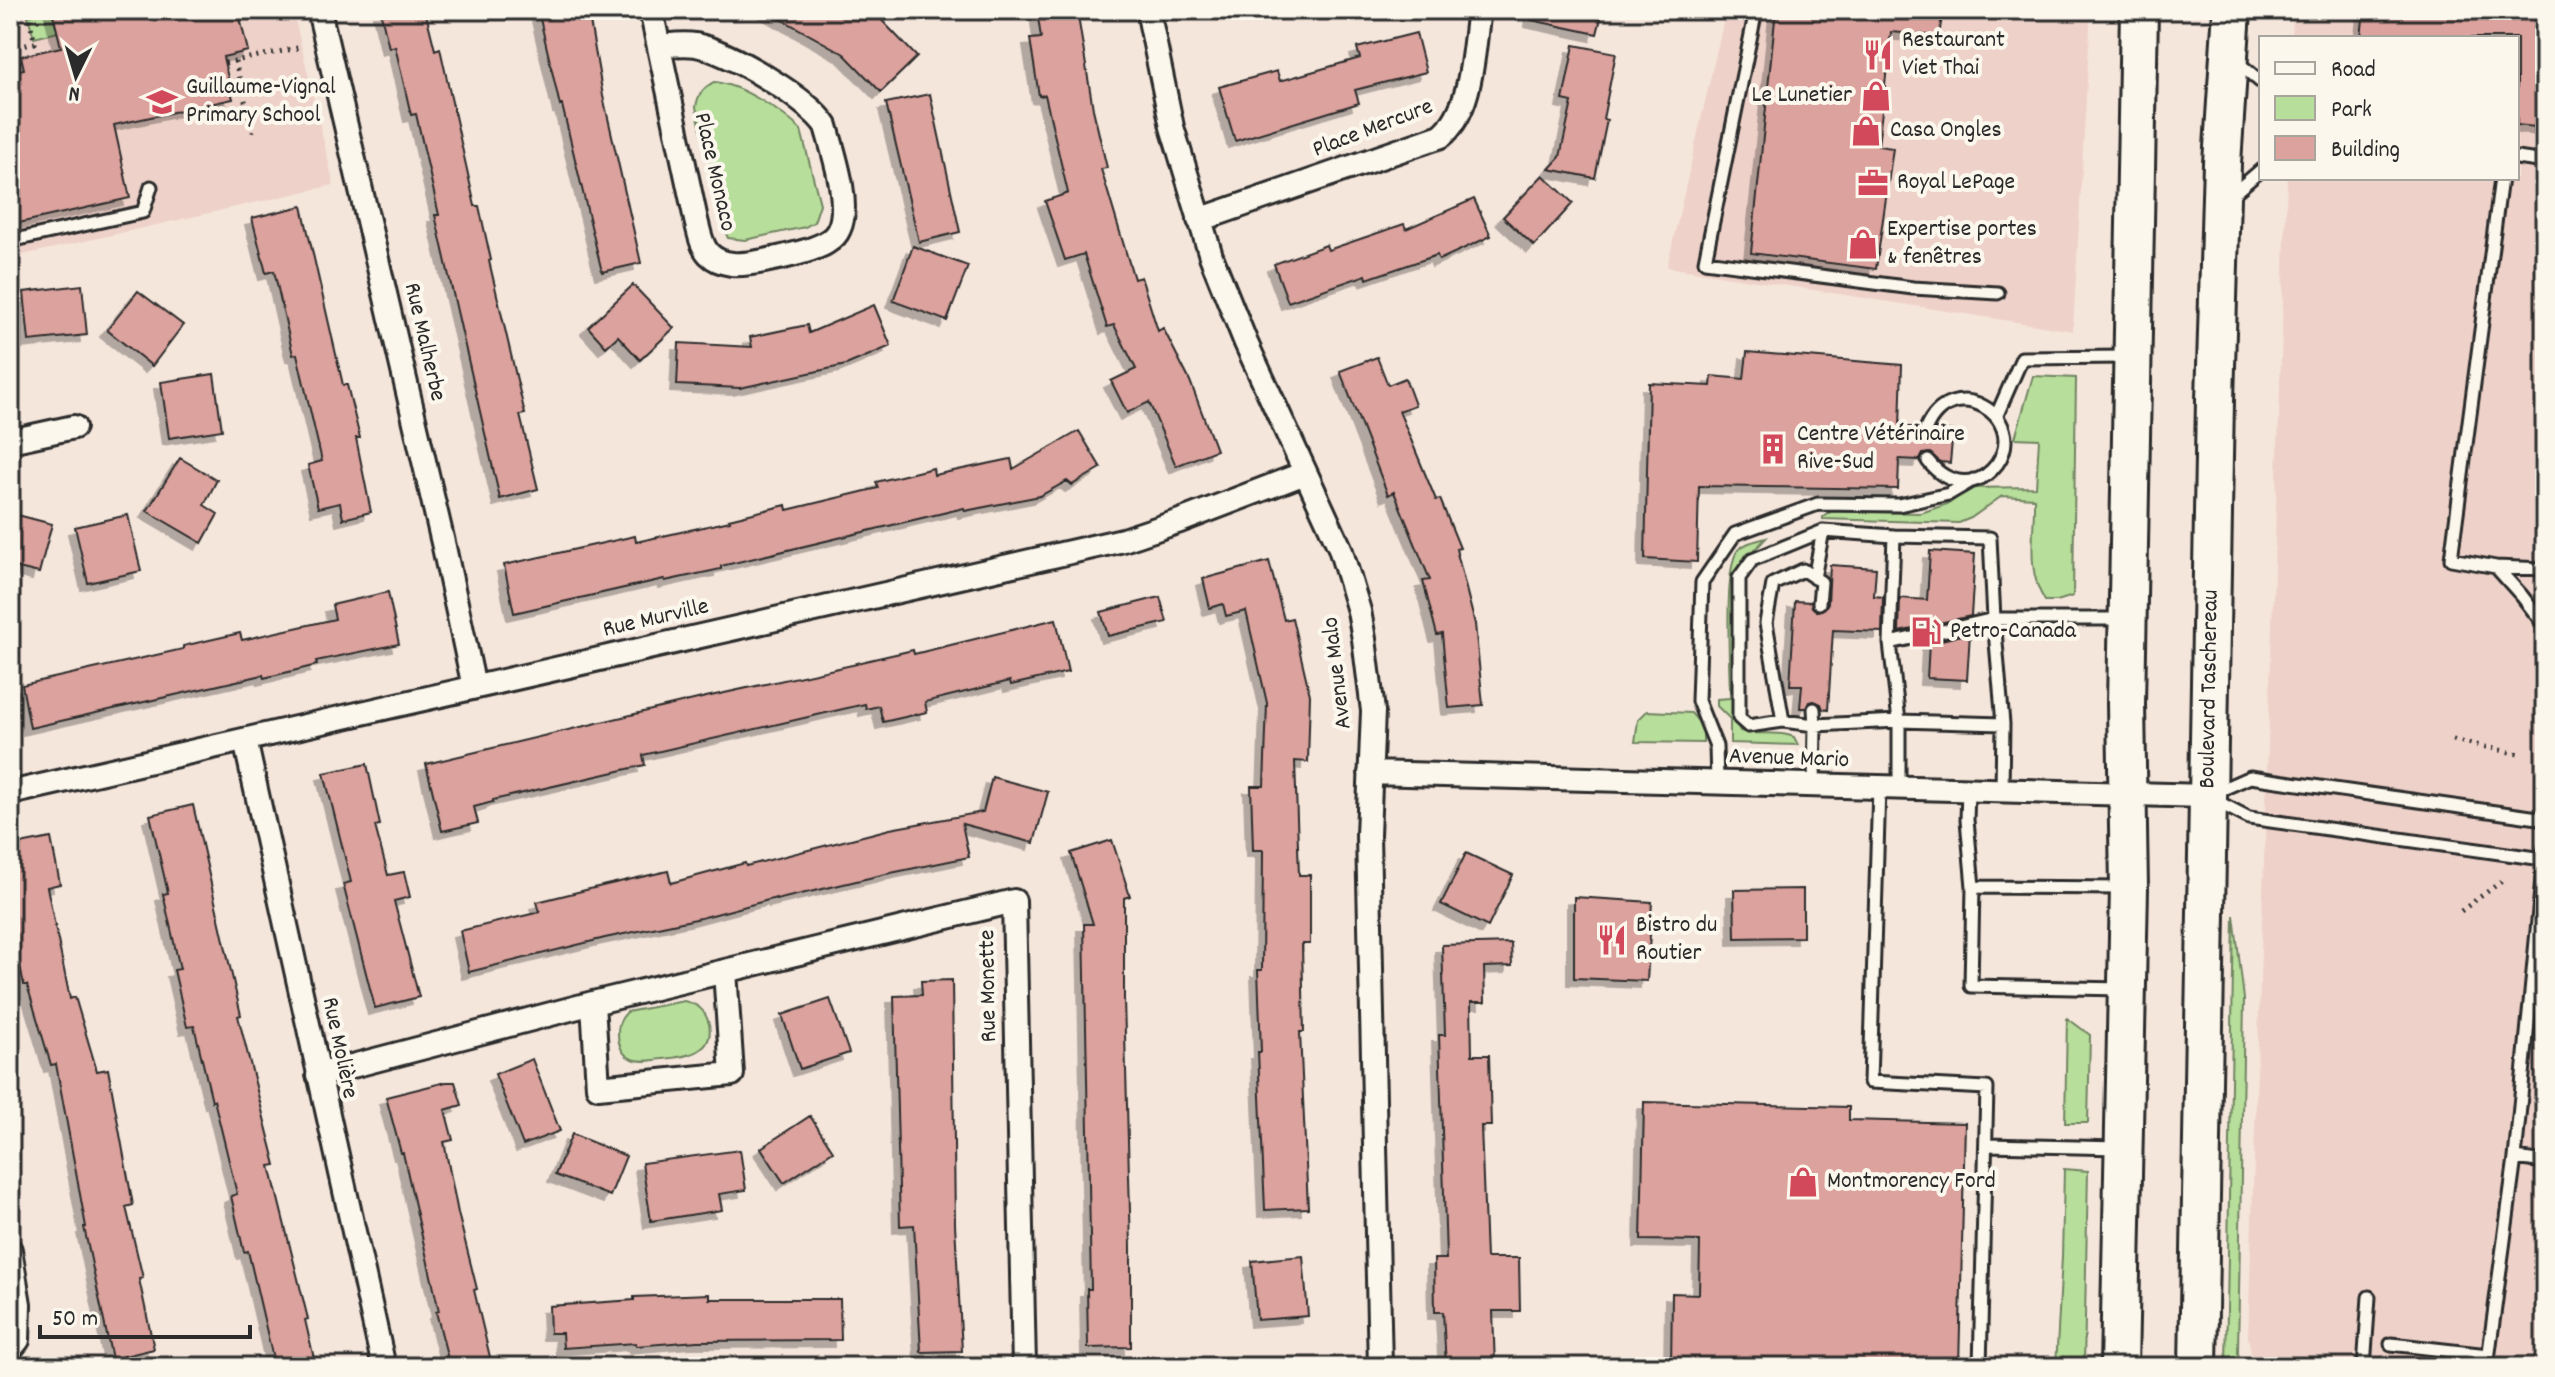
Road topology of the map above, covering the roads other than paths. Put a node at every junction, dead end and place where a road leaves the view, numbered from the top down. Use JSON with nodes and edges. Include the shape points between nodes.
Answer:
{"nodes":[{"id":1,"x":319,"y":10,"type":"edge"},
{"id":2,"x":651,"y":10,"type":"edge"},
{"id":3,"x":1148,"y":10,"type":"edge"},
{"id":4,"x":1479,"y":10,"type":"edge"},
{"id":5,"x":1756,"y":10,"type":"edge"},
{"id":6,"x":2139,"y":10,"type":"edge"},
{"id":7,"x":2232,"y":10,"type":"edge"},
{"id":8,"x":659,"y":46,"type":"junction"},
{"id":9,"x":2228,"y":54,"type":"junction"},
{"id":10,"x":2259,"y":80,"type":"edge"},
{"id":11,"x":2519,"y":158,"type":"edge"},
{"id":12,"x":2545,"y":162,"type":"edge"},
{"id":13,"x":2259,"y":172,"type":"edge"},
{"id":14,"x":2501,"y":180,"type":"edge"},
{"id":15,"x":151,"y":187,"type":"dead end"},
{"id":16,"x":2221,"y":204,"type":"junction"},
{"id":17,"x":1199,"y":220,"type":"junction"},
{"id":18,"x":10,"y":241,"type":"edge"},
{"id":19,"x":1998,"y":293,"type":"dead end"},
{"id":20,"x":2131,"y":357,"type":"junction"},
{"id":21,"x":1996,"y":417,"type":"junction"},
{"id":22,"x":74,"y":427,"type":"dead end"},
{"id":23,"x":1926,"y":429,"type":"dead end"},
{"id":24,"x":10,"y":441,"type":"edge"},
{"id":25,"x":1928,"y":461,"type":"dead end"},
{"id":26,"x":1305,"y":473,"type":"junction"},
{"id":27,"x":1973,"y":480,"type":"junction"},
{"id":28,"x":1823,"y":531,"type":"junction"},
{"id":29,"x":1894,"y":536,"type":"junction"},
{"id":30,"x":2496,"y":567,"type":"junction"},
{"id":31,"x":2545,"y":569,"type":"edge"},
{"id":32,"x":1814,"y":578,"type":"junction"},
{"id":33,"x":1819,"y":603,"type":"dead end"},
{"id":34,"x":1994,"y":619,"type":"junction"},
{"id":35,"x":2128,"y":619,"type":"junction"},
{"id":36,"x":2545,"y":626,"type":"edge"},
{"id":37,"x":1890,"y":643,"type":"junction"},
{"id":38,"x":474,"y":687,"type":"junction"},
{"id":39,"x":1814,"y":709,"type":"dead end"},
{"id":40,"x":1783,"y":721,"type":"junction"},
{"id":41,"x":1899,"y":721,"type":"junction"},
{"id":42,"x":2003,"y":724,"type":"junction"},
{"id":43,"x":1815,"y":725,"type":"junction"},
{"id":44,"x":245,"y":740,"type":"junction"},
{"id":45,"x":1370,"y":773,"type":"junction"},
{"id":46,"x":1717,"y":783,"type":"junction"},
{"id":47,"x":1814,"y":786,"type":"junction"},
{"id":48,"x":1889,"y":788,"type":"junction"},
{"id":49,"x":1968,"y":790,"type":"junction"},
{"id":50,"x":2002,"y":791,"type":"junction"},
{"id":51,"x":10,"y":793,"type":"edge"},
{"id":52,"x":2128,"y":794,"type":"junction"},
{"id":53,"x":2206,"y":796,"type":"junction"},
{"id":54,"x":2545,"y":819,"type":"edge"},
{"id":55,"x":2544,"y":854,"type":"edge"},
{"id":56,"x":1973,"y":887,"type":"junction"},
{"id":57,"x":2129,"y":888,"type":"junction"},
{"id":58,"x":725,"y":971,"type":"junction"},
{"id":59,"x":2127,"y":989,"type":"junction"},
{"id":60,"x":593,"y":1003,"type":"junction"},
{"id":61,"x":318,"y":1075,"type":"junction"},
{"id":62,"x":1986,"y":1145,"type":"junction"},
{"id":63,"x":2123,"y":1148,"type":"junction"},
{"id":64,"x":2515,"y":1158,"type":"junction"},
{"id":65,"x":2545,"y":1162,"type":"edge"},
{"id":66,"x":10,"y":1250,"type":"edge"},
{"id":67,"x":2369,"y":1297,"type":"dead end"},
{"id":68,"x":2391,"y":1344,"type":"dead end"},
{"id":69,"x":10,"y":1350,"type":"edge"},
{"id":70,"x":2488,"y":1361,"type":"edge"},
{"id":71,"x":384,"y":1367,"type":"edge"},
{"id":72,"x":1024,"y":1367,"type":"edge"},
{"id":73,"x":1380,"y":1367,"type":"edge"},
{"id":74,"x":1980,"y":1367,"type":"edge"},
{"id":75,"x":2119,"y":1367,"type":"edge"},
{"id":76,"x":2198,"y":1367,"type":"edge"},
{"id":77,"x":2364,"y":1367,"type":"edge"}],
"edges":[{"from":1,"to":38,"type":"street","name":"Rue Malherbe"},
{"from":2,"to":8,"type":"street","name":"Place Monaco"},
{"from":3,"to":17,"type":"street","name":"Avenue Malo","via":[[1166,102]]},
{"from":4,"to":17,"type":"street","name":"Place Mercure","via":[[1465,100],[1453,127],[1441,136]]},
{"from":5,"to":19,"type":"lane","via":[[1705,261],[1913,288]]},
{"from":6,"to":20,"type":"main road"},
{"from":7,"to":9,"type":"main road","name":"Boulevard Taschereau"},
{"from":8,"to":8,"type":"street","name":"Place Monaco","via":[[696,220],[709,254],[747,264],[830,241],[839,230],[843,201],[820,116],[740,62],[698,46]]},
{"from":9,"to":10,"type":"lane"},
{"from":9,"to":16,"type":"main road","name":"Boulevard Taschereau"},
{"from":11,"to":12,"type":"lane"},
{"from":13,"to":16,"type":"lane"},
{"from":14,"to":30,"type":"lane","via":[[2451,559]]},
{"from":15,"to":18,"type":"lane","via":[[143,212]]},
{"from":16,"to":53,"type":"main road","name":"Boulevard Taschereau"},
{"from":17,"to":26,"type":"street","name":"Avenue Malo","via":[[1241,332]]},
{"from":20,"to":21,"type":"lane","via":[[2022,358]]},
{"from":20,"to":35,"type":"main road"},
{"from":21,"to":23,"type":"lane","via":[[1981,404],[1958,401],[1934,413]]},
{"from":21,"to":27,"type":"lane","via":[[2008,455]]},
{"from":22,"to":24,"type":"street"},
{"from":25,"to":27,"type":"lane","via":[[1947,478]]},
{"from":26,"to":38,"type":"street","name":"Rue Murville","via":[[1123,540]]},
{"from":26,"to":45,"type":"street","name":"Avenue Malo","via":[[1340,548],[1359,611],[1373,711]]},
{"from":27,"to":46,"type":"lane","via":[[1949,494],[1899,505],[1818,504],[1735,534],[1702,582],[1698,701],[1716,746]]},
{"from":28,"to":29,"type":"lane"},
{"from":28,"to":32,"type":"lane"},
{"from":28,"to":40,"type":"lane","via":[[1752,560],[1739,578],[1739,718],[1748,726]]},
{"from":29,"to":34,"type":"lane","via":[[1990,538]]},
{"from":29,"to":37,"type":"lane"},
{"from":30,"to":31,"type":"lane"},
{"from":30,"to":36,"type":"lane"},
{"from":32,"to":33,"type":"lane","via":[[1821,582]]},
{"from":32,"to":40,"type":"lane","via":[[1803,570],[1773,584],[1766,623]]},
{"from":34,"to":35,"type":"lane"},
{"from":34,"to":37,"type":"lane"},
{"from":34,"to":42,"type":"lane"},
{"from":35,"to":52,"type":"main road"},
{"from":37,"to":41,"type":"lane"},
{"from":38,"to":44,"type":"street","name":"Rue Murville"},
{"from":39,"to":43,"type":"lane"},
{"from":40,"to":43,"type":"lane"},
{"from":41,"to":42,"type":"lane"},
{"from":41,"to":43,"type":"lane"},
{"from":41,"to":48,"type":"lane"},
{"from":42,"to":50,"type":"lane"},
{"from":43,"to":47,"type":"lane"},
{"from":44,"to":51,"type":"street","name":"Rue Murville"},
{"from":44,"to":61,"type":"street","name":"Rue Molière"},
{"from":45,"to":46,"type":"street","name":"Avenue Mario"},
{"from":45,"to":73,"type":"street","name":"Avenue Malo"},
{"from":46,"to":47,"type":"street","name":"Avenue Mario"},
{"from":47,"to":48,"type":"street","name":"Avenue Mario"},
{"from":48,"to":49,"type":"street","name":"Avenue Mario"},
{"from":48,"to":62,"type":"lane","via":[[1870,1082],[1987,1088]]},
{"from":49,"to":50,"type":"street","name":"Avenue Mario"},
{"from":49,"to":56,"type":"lane"},
{"from":50,"to":52,"type":"street","name":"Avenue Mario"},
{"from":52,"to":53,"type":"street","name":"Avenue Mario"},
{"from":52,"to":57,"type":"main road"},
{"from":53,"to":54,"type":"lane","via":[[2250,777]]},
{"from":53,"to":55,"type":"lane","via":[[2249,818]]},
{"from":53,"to":76,"type":"main road","name":"Boulevard Taschereau"},
{"from":55,"to":64,"type":"lane"},
{"from":56,"to":57,"type":"lane"},
{"from":56,"to":59,"type":"lane","via":[[1971,986]]},
{"from":57,"to":59,"type":"main road"},
{"from":58,"to":60,"type":"street","name":"Rue Monette"},
{"from":58,"to":60,"type":"street","via":[[732,1074],[598,1087]]},
{"from":58,"to":72,"type":"street","name":"Rue Monette","via":[[1014,901]]},
{"from":59,"to":63,"type":"main road"},
{"from":60,"to":61,"type":"street","name":"Rue Monette"},
{"from":61,"to":71,"type":"street","name":"Rue Molière"},
{"from":62,"to":63,"type":"lane"},
{"from":62,"to":74,"type":"lane"},
{"from":63,"to":75,"type":"main road"},
{"from":64,"to":65,"type":"lane"},
{"from":64,"to":70,"type":"lane"},
{"from":66,"to":69,"type":"street","via":[[19,1304],[18,1340]]},
{"from":67,"to":77,"type":"lane"},
{"from":68,"to":70,"type":"lane"}]}
